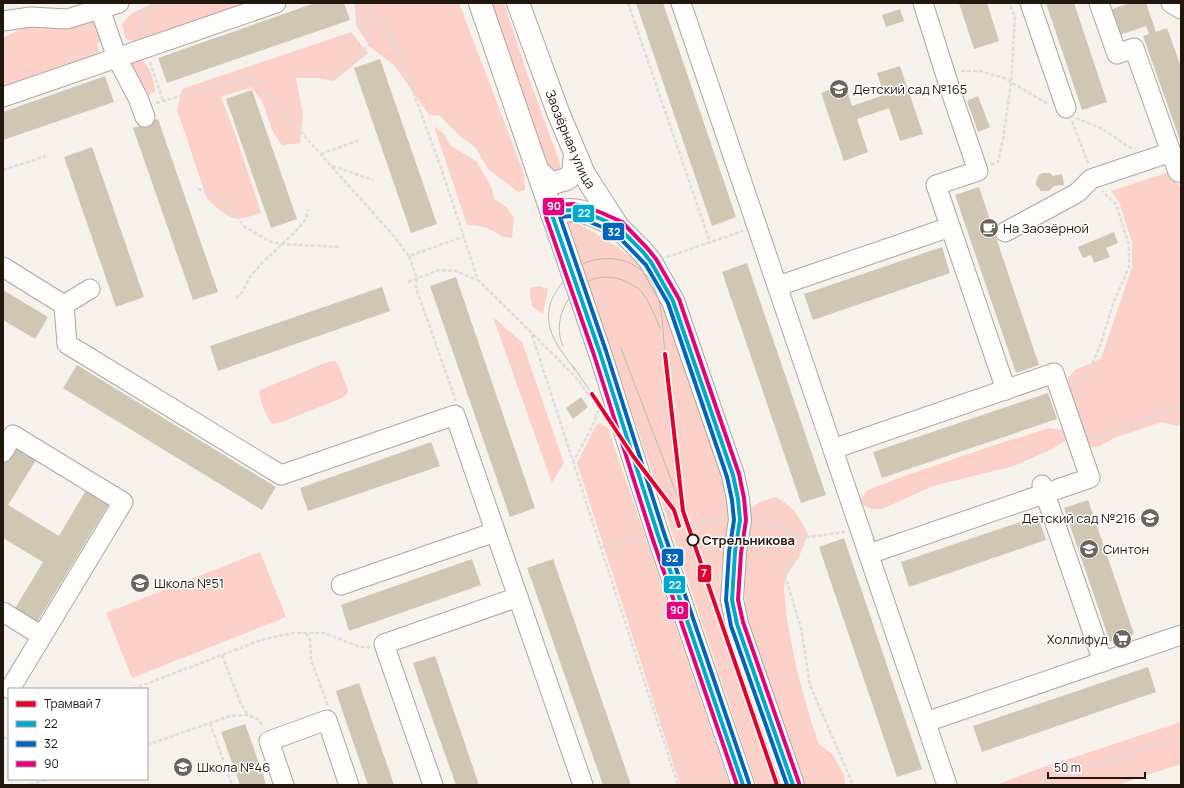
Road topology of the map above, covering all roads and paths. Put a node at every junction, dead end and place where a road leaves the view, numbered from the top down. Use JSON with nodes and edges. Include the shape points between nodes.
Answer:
{"nodes":[{"id":1,"x":119,"y":3,"type":"edge"},
{"id":2,"x":170,"y":3,"type":"edge"},
{"id":3,"x":273,"y":3,"type":"edge"},
{"id":4,"x":354,"y":3,"type":"edge"},
{"id":5,"x":366,"y":3,"type":"edge"},
{"id":6,"x":480,"y":3,"type":"edge"},
{"id":7,"x":518,"y":3,"type":"edge"},
{"id":8,"x":628,"y":3,"type":"edge"},
{"id":9,"x":681,"y":3,"type":"edge"},
{"id":10,"x":924,"y":3,"type":"edge"},
{"id":11,"x":1009,"y":3,"type":"edge"},
{"id":12,"x":1030,"y":3,"type":"edge"},
{"id":13,"x":1099,"y":3,"type":"edge"},
{"id":14,"x":1172,"y":3,"type":"edge"},
{"id":15,"x":100,"y":9,"type":"junction"},
{"id":16,"x":1181,"y":9,"type":"edge"},
{"id":17,"x":3,"y":21,"type":"edge"},
{"id":18,"x":145,"y":48,"type":"junction"},
{"id":19,"x":940,"y":55,"type":"junction"},
{"id":20,"x":117,"y":58,"type":"junction"},
{"id":21,"x":337,"y":75,"type":"dead end"},
{"id":22,"x":264,"y":82,"type":"dead end"},
{"id":23,"x":1011,"y":82,"type":"junction"},
{"id":24,"x":268,"y":95,"type":"dead end"},
{"id":25,"x":3,"y":97,"type":"edge"},
{"id":26,"x":163,"y":101,"type":"junction"},
{"id":27,"x":1059,"y":107,"type":"joint"},
{"id":28,"x":143,"y":113,"type":"joint"},
{"id":29,"x":359,"y":140,"type":"dead end"},
{"id":30,"x":1171,"y":152,"type":"junction"},
{"id":31,"x":321,"y":154,"type":"junction"},
{"id":32,"x":576,"y":155,"type":"junction"},
{"id":33,"x":46,"y":156,"type":"dead end"},
{"id":34,"x":1143,"y":162,"type":"junction"},
{"id":35,"x":332,"y":166,"type":"junction"},
{"id":36,"x":3,"y":170,"type":"edge"},
{"id":37,"x":538,"y":171,"type":"junction"},
{"id":38,"x":978,"y":171,"type":"junction"},
{"id":39,"x":1178,"y":172,"type":"dead end"},
{"id":40,"x":1094,"y":178,"type":"junction"},
{"id":41,"x":373,"y":180,"type":"dead end"},
{"id":42,"x":198,"y":189,"type":"dead end"},
{"id":43,"x":308,"y":209,"type":"dead end"},
{"id":44,"x":552,"y":215,"type":"junction"},
{"id":45,"x":757,"y":226,"type":"junction"},
{"id":46,"x":618,"y":227,"type":"junction"},
{"id":47,"x":950,"y":228,"type":"junction"},
{"id":48,"x":1005,"y":232,"type":"dead end"},
{"id":49,"x":463,"y":237,"type":"junction"},
{"id":50,"x":710,"y":242,"type":"junction"},
{"id":51,"x":282,"y":244,"type":"junction"},
{"id":52,"x":339,"y":247,"type":"dead end"},
{"id":53,"x":651,"y":262,"type":"junction"},
{"id":54,"x":3,"y":267,"type":"edge"},
{"id":55,"x":478,"y":280,"type":"junction"},
{"id":56,"x":408,"y":282,"type":"dead end"},
{"id":57,"x":778,"y":286,"type":"junction"},
{"id":58,"x":90,"y":289,"type":"dead end"},
{"id":59,"x":236,"y":298,"type":"dead end"},
{"id":60,"x":64,"y":305,"type":"junction"},
{"id":61,"x":532,"y":334,"type":"junction"},
{"id":62,"x":1006,"y":390,"type":"junction"},
{"id":63,"x":1062,"y":396,"type":"junction"},
{"id":64,"x":1181,"y":407,"type":"edge"},
{"id":65,"x":1078,"y":442,"type":"junction"},
{"id":66,"x":833,"y":448,"type":"junction"},
{"id":67,"x":3,"y":452,"type":"edge"},
{"id":68,"x":572,"y":462,"type":"junction"},
{"id":69,"x":1044,"y":489,"type":"junction"},
{"id":70,"x":740,"y":520,"type":"junction"},
{"id":71,"x":860,"y":529,"type":"junction"},
{"id":72,"x":495,"y":532,"type":"junction"},
{"id":73,"x":658,"y":536,"type":"junction"},
{"id":74,"x":801,"y":538,"type":"junction"},
{"id":75,"x":600,"y":547,"type":"junction"},
{"id":76,"x":869,"y":554,"type":"junction"},
{"id":77,"x":342,"y":585,"type":"dead end"},
{"id":78,"x":518,"y":597,"type":"junction"},
{"id":79,"x":3,"y":612,"type":"edge"},
{"id":80,"x":306,"y":633,"type":"junction"},
{"id":81,"x":1181,"y":635,"type":"edge"},
{"id":82,"x":42,"y":636,"type":"junction"},
{"id":83,"x":384,"y":644,"type":"junction"},
{"id":84,"x":222,"y":655,"type":"junction"},
{"id":85,"x":1103,"y":662,"type":"junction"},
{"id":86,"x":10,"y":688,"type":"edge"},
{"id":87,"x":136,"y":688,"type":"edge"},
{"id":88,"x":8,"y":691,"type":"edge"},
{"id":89,"x":3,"y":700,"type":"edge"},
{"id":90,"x":248,"y":715,"type":"junction"},
{"id":91,"x":327,"y":720,"type":"junction"},
{"id":92,"x":926,"y":722,"type":"junction"},
{"id":93,"x":210,"y":723,"type":"junction"},
{"id":94,"x":1181,"y":737,"type":"edge"},
{"id":95,"x":269,"y":741,"type":"junction"},
{"id":96,"x":148,"y":745,"type":"edge"},
{"id":97,"x":45,"y":780,"type":"edge"},
{"id":98,"x":30,"y":785,"type":"edge"},
{"id":99,"x":232,"y":785,"type":"edge"},
{"id":100,"x":284,"y":785,"type":"edge"},
{"id":101,"x":349,"y":785,"type":"edge"},
{"id":102,"x":433,"y":785,"type":"edge"},
{"id":103,"x":583,"y":785,"type":"edge"},
{"id":104,"x":678,"y":785,"type":"edge"},
{"id":105,"x":743,"y":785,"type":"edge"},
{"id":106,"x":793,"y":785,"type":"edge"},
{"id":107,"x":853,"y":785,"type":"edge"},
{"id":108,"x":947,"y":785,"type":"edge"},
{"id":109,"x":1035,"y":785,"type":"edge"}],
"edges":[{"from":1,"to":15,"type":"street"},
{"from":2,"to":18,"type":"path","via":[[143,12]]},
{"from":3,"to":18,"type":"street"},
{"from":4,"to":21,"type":"path","via":[[371,43]]},
{"from":5,"to":49,"type":"path","via":[[394,39]]},
{"from":6,"to":37,"type":"main road"},
{"from":7,"to":32,"type":"main road","name":"Заозёрная улица"},
{"from":8,"to":50,"type":"path"},
{"from":9,"to":45,"type":"street"},
{"from":10,"to":19,"type":"street"},
{"from":11,"to":23,"type":"path","via":[[1015,17]]},
{"from":12,"to":27,"type":"street"},
{"from":13,"to":30,"type":"street","via":[[1117,54],[1134,48]]},
{"from":14,"to":16,"type":"street"},
{"from":15,"to":17,"type":"street","via":[[67,19],[31,17]]},
{"from":15,"to":20,"type":"street"},
{"from":18,"to":20,"type":"street"},
{"from":18,"to":26,"type":"path"},
{"from":19,"to":23,"type":"path","via":[[962,71],[980,71]]},
{"from":19,"to":38,"type":"street"},
{"from":20,"to":25,"type":"street"},
{"from":20,"to":28,"type":"street"},
{"from":22,"to":26,"type":"path","via":[[242,78]]},
{"from":23,"to":27,"type":"path"},
{"from":23,"to":38,"type":"path","via":[[998,162]]},
{"from":24,"to":31,"type":"path"},
{"from":26,"to":28,"type":"path"},
{"from":29,"to":31,"type":"path"},
{"from":30,"to":34,"type":"street"},
{"from":30,"to":39,"type":"street"},
{"from":31,"to":35,"type":"path"},
{"from":32,"to":37,"type":"main road","via":[[573,173],[567,178],[548,181]]},
{"from":32,"to":46,"type":"main road","name":"Заозёрная улица","via":[[584,174]]},
{"from":33,"to":36,"type":"path"},
{"from":34,"to":40,"type":"street"},
{"from":34,"to":40,"type":"path","via":[[1130,146],[1101,128],[1069,115]]},
{"from":35,"to":41,"type":"path"},
{"from":35,"to":49,"type":"path","via":[[409,256]]},
{"from":37,"to":44,"type":"main road"},
{"from":38,"to":47,"type":"street","via":[[936,185]]},
{"from":40,"to":48,"type":"street","via":[[1077,193]]},
{"from":40,"to":63,"type":"path","via":[[1102,191],[1116,204],[1128,245],[1129,267],[1112,304],[1100,346],[1088,373]]},
{"from":42,"to":51,"type":"path","via":[[213,194],[227,205],[245,227],[271,242]]},
{"from":43,"to":51,"type":"path","via":[[306,219]]},
{"from":44,"to":46,"type":"main road","via":[[558,211],[572,210]]},
{"from":44,"to":73,"type":"main road","via":[[600,353]]},
{"from":45,"to":50,"type":"path"},
{"from":45,"to":57,"type":"street"},
{"from":46,"to":53,"type":"main road","name":"Заозёрная улица"},
{"from":47,"to":57,"type":"street"},
{"from":47,"to":62,"type":"street"},
{"from":49,"to":55,"type":"path"},
{"from":50,"to":53,"type":"path"},
{"from":51,"to":52,"type":"path"},
{"from":51,"to":59,"type":"path","via":[[249,278],[243,291]]},
{"from":53,"to":70,"type":"main road","name":"Заозёрная улица","via":[[673,301],[728,460],[738,499]]},
{"from":54,"to":60,"type":"street"},
{"from":55,"to":56,"type":"path","via":[[456,271],[439,270]]},
{"from":55,"to":61,"type":"path"},
{"from":57,"to":66,"type":"street"},
{"from":58,"to":60,"type":"street"},
{"from":60,"to":72,"type":"street","via":[[68,344],[281,476],[455,415]]},
{"from":61,"to":68,"type":"path"},
{"from":61,"to":68,"type":"path","via":[[577,379],[599,409]]},
{"from":62,"to":63,"type":"street","via":[[1054,373]]},
{"from":62,"to":66,"type":"street"},
{"from":63,"to":65,"type":"street"},
{"from":64,"to":65,"type":"path"},
{"from":65,"to":69,"type":"street","via":[[1090,478]]},
{"from":66,"to":71,"type":"street"},
{"from":67,"to":82,"type":"street","via":[[13,435],[123,502]]},
{"from":68,"to":75,"type":"path"},
{"from":69,"to":76,"type":"street"},
{"from":69,"to":85,"type":"street"},
{"from":70,"to":73,"type":"path","via":[[720,519]]},
{"from":70,"to":74,"type":"path","via":[[766,523]]},
{"from":70,"to":106,"type":"main road","name":"Заозёрная улица","via":[[732,600],[737,624]]},
{"from":71,"to":74,"type":"path"},
{"from":71,"to":76,"type":"street"},
{"from":72,"to":77,"type":"street"},
{"from":72,"to":78,"type":"street"},
{"from":73,"to":75,"type":"path"},
{"from":73,"to":105,"type":"main road"},
{"from":74,"to":107,"type":"path","via":[[784,569],[801,628],[810,685]]},
{"from":75,"to":104,"type":"path"},
{"from":76,"to":92,"type":"street"},
{"from":78,"to":83,"type":"street"},
{"from":78,"to":103,"type":"street"},
{"from":79,"to":82,"type":"street"},
{"from":80,"to":83,"type":"path","via":[[324,633],[360,647]]},
{"from":80,"to":84,"type":"path","via":[[292,633],[261,640]]},
{"from":80,"to":91,"type":"path","via":[[310,640],[311,660],[328,705]]},
{"from":81,"to":85,"type":"street"},
{"from":82,"to":86,"type":"street"},
{"from":83,"to":102,"type":"street"},
{"from":84,"to":87,"type":"path"},
{"from":84,"to":90,"type":"path","via":[[241,704]]},
{"from":85,"to":92,"type":"street"},
{"from":88,"to":89,"type":"street"},
{"from":90,"to":93,"type":"path","via":[[230,716]]},
{"from":90,"to":95,"type":"path","via":[[258,719]]},
{"from":91,"to":95,"type":"street"},
{"from":91,"to":101,"type":"street"},
{"from":92,"to":108,"type":"street"},
{"from":93,"to":96,"type":"path"},
{"from":93,"to":99,"type":"path"},
{"from":94,"to":109,"type":"path"},
{"from":95,"to":100,"type":"street"},
{"from":97,"to":98,"type":"path"}]}
